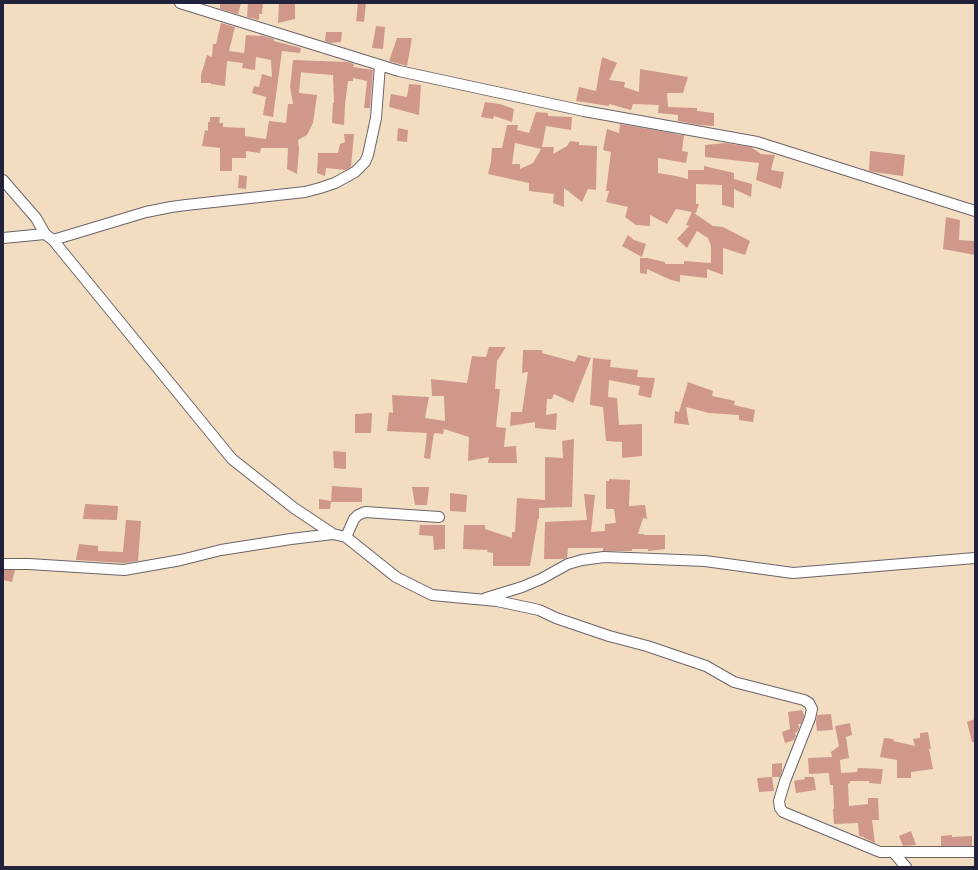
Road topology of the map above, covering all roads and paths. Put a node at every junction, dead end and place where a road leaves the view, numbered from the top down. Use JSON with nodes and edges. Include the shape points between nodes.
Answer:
{"nodes":[{"id":1,"x":180,"y":3,"type":"edge"},
{"id":2,"x":380,"y":65,"type":"junction"},
{"id":3,"x":3,"y":180,"type":"edge"},
{"id":4,"x":975,"y":211,"type":"edge"},
{"id":5,"x":49,"y":237,"type":"junction"},
{"id":6,"x":3,"y":238,"type":"edge"},
{"id":7,"x":439,"y":517,"type":"dead end"},
{"id":8,"x":333,"y":534,"type":"junction"},
{"id":9,"x":346,"y":538,"type":"junction"},
{"id":10,"x":975,"y":558,"type":"edge"},
{"id":11,"x":3,"y":564,"type":"edge"},
{"id":12,"x":478,"y":600,"type":"junction"},
{"id":13,"x":975,"y":852,"type":"edge"},
{"id":14,"x":894,"y":853,"type":"junction"},
{"id":15,"x":906,"y":867,"type":"edge"}],
"edges":[{"from":1,"to":2,"type":"street"},
{"from":2,"to":4,"type":"street","via":[[584,111],[757,142]]},
{"from":2,"to":5,"type":"street","via":[[377,109],[368,155],[355,172],[335,183],[305,192],[186,204]]},
{"from":3,"to":5,"type":"street"},
{"from":5,"to":6,"type":"street"},
{"from":5,"to":8,"type":"street","via":[[232,459],[294,508]]},
{"from":7,"to":9,"type":"street","via":[[365,512],[354,519]]},
{"from":8,"to":9,"type":"street"},
{"from":8,"to":11,"type":"street","via":[[221,550],[124,570]]},
{"from":9,"to":12,"type":"street","via":[[396,577],[432,596]]},
{"from":10,"to":12,"type":"street","via":[[793,573],[705,561],[604,557],[568,564],[522,587]]},
{"from":12,"to":14,"type":"street","via":[[539,610],[609,636],[706,666],[734,682],[809,703],[812,709],[810,718],[785,781],[779,801],[780,808],[783,812],[880,852]]},
{"from":13,"to":14,"type":"street"},
{"from":14,"to":15,"type":"street"}]}
